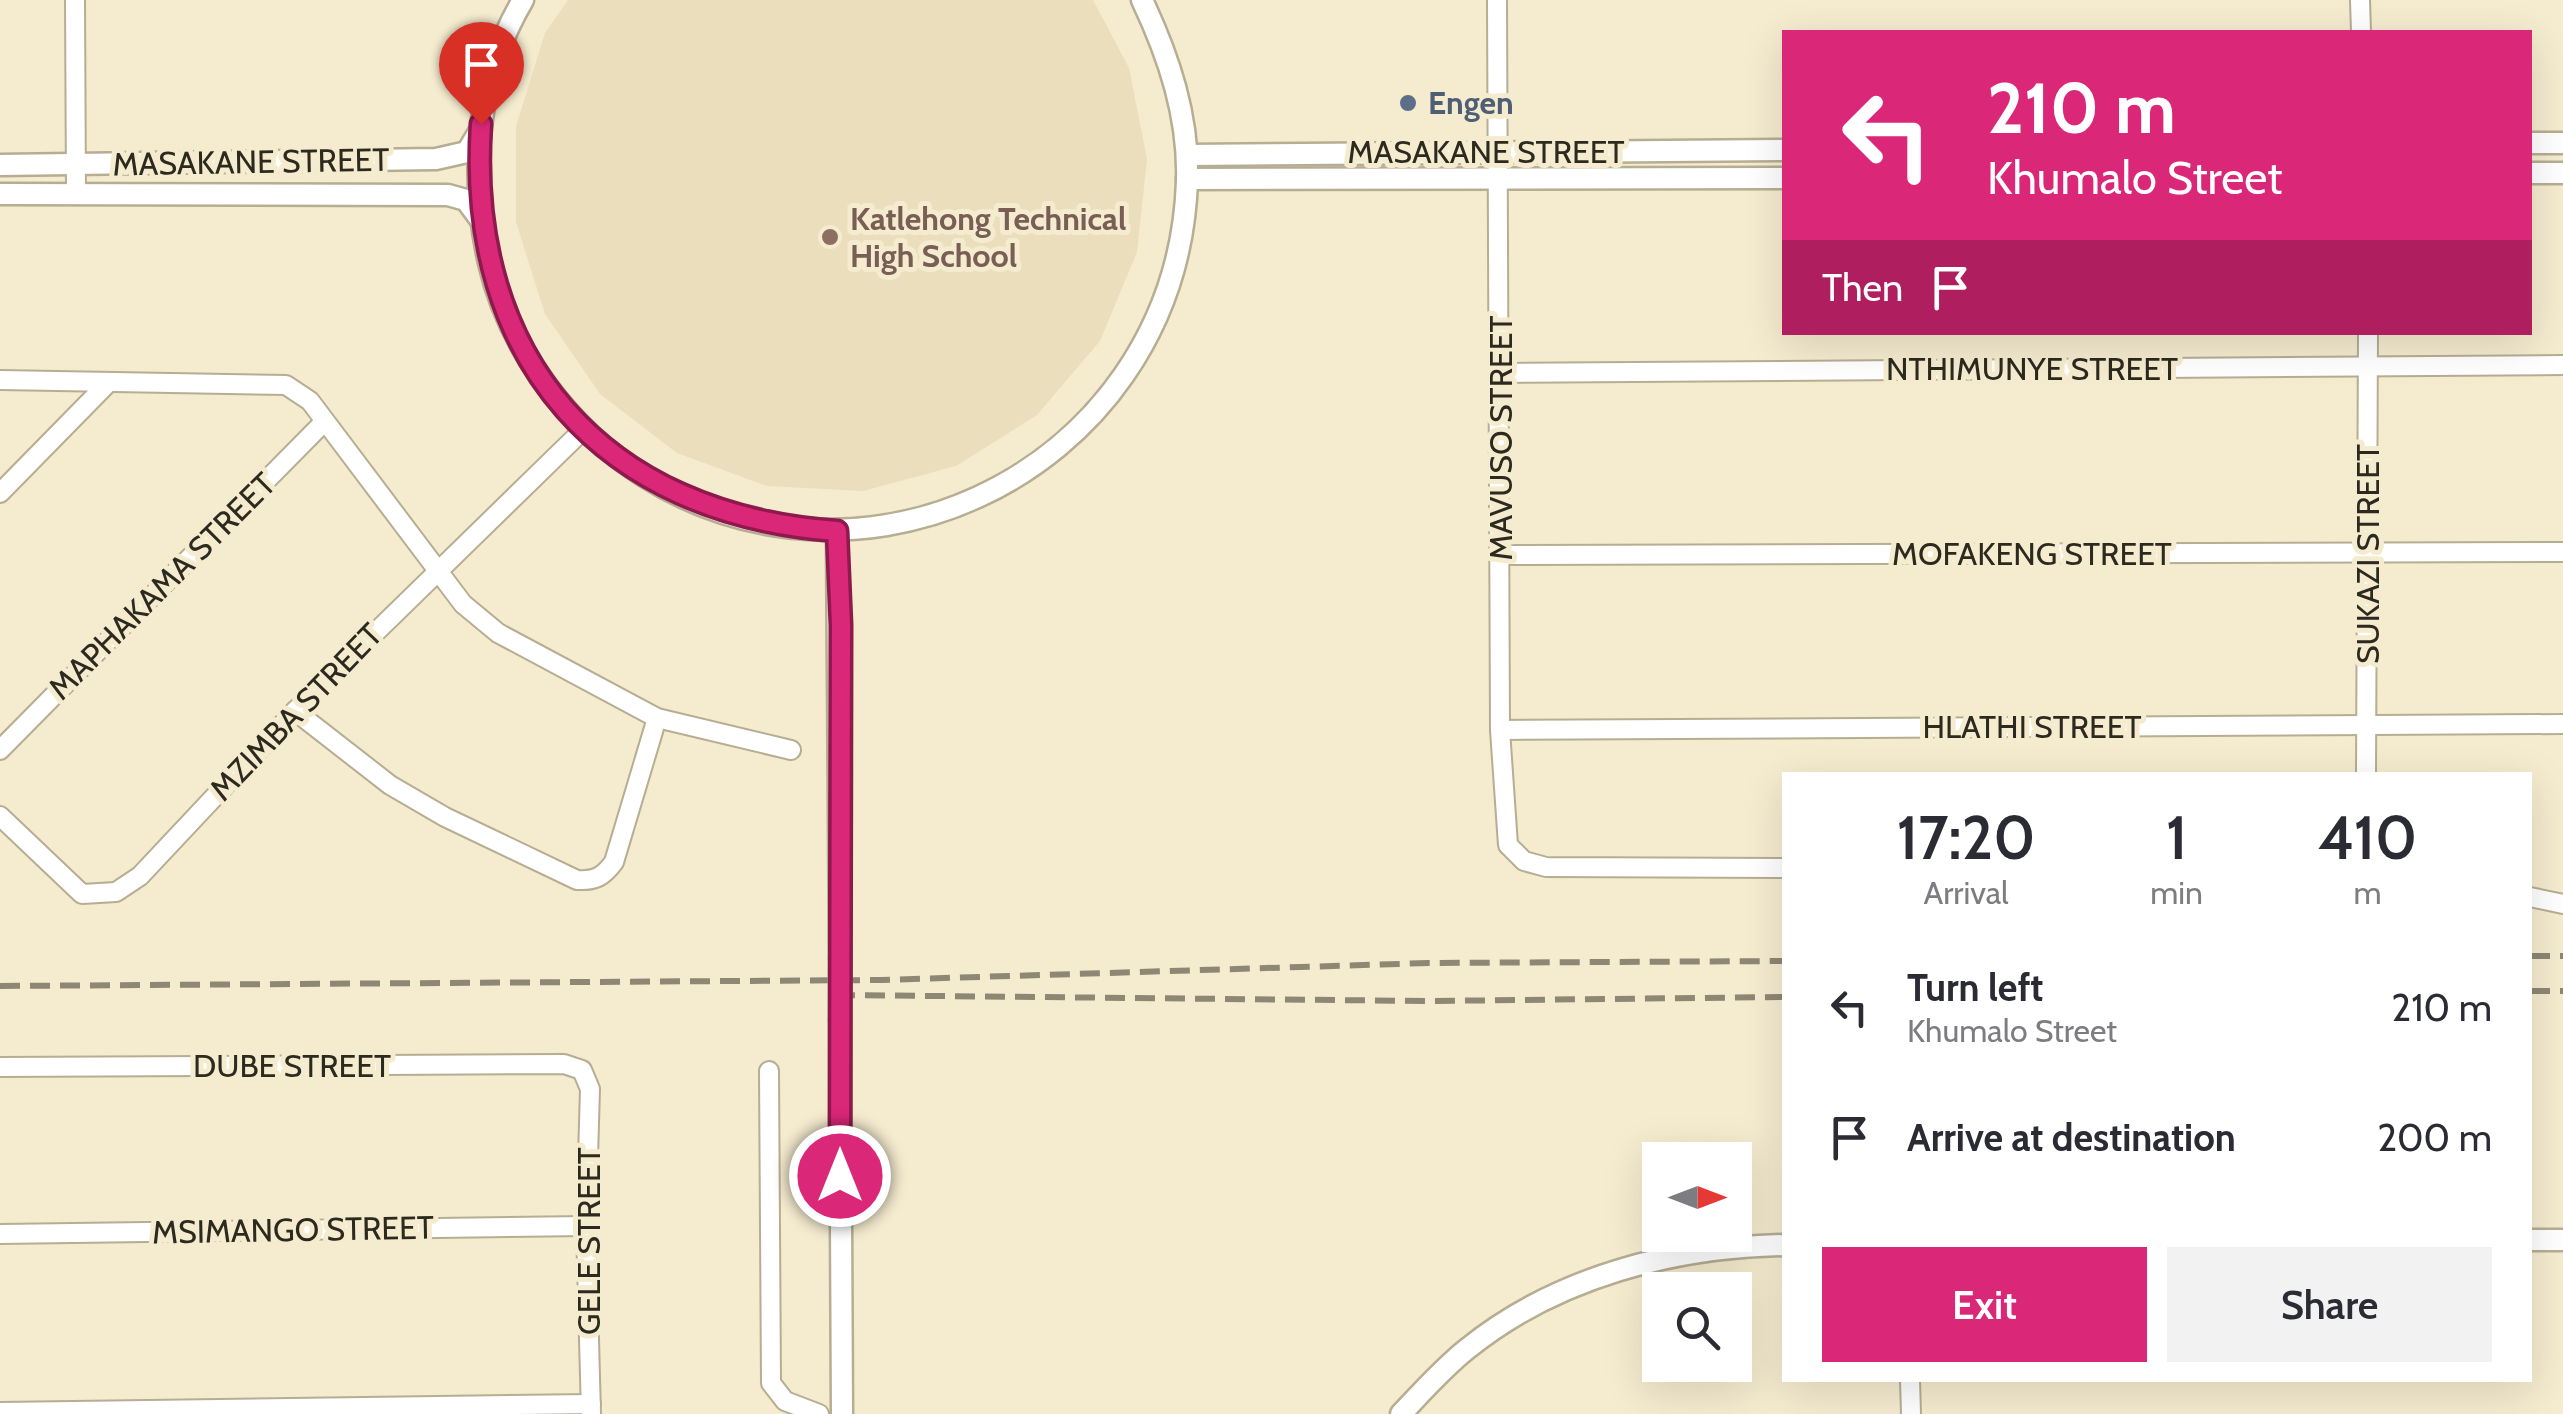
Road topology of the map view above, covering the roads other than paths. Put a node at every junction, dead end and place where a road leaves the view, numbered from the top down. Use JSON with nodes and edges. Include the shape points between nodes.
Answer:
{"nodes":[{"id":1,"x":74,"y":0,"type":"edge"},
{"id":2,"x":523,"y":0,"type":"edge"},
{"id":3,"x":1142,"y":0,"type":"edge"},
{"id":4,"x":1497,"y":0,"type":"edge"},
{"id":5,"x":2360,"y":0,"type":"edge"},
{"id":6,"x":2362,"y":30,"type":"edge"},
{"id":7,"x":481,"y":124,"type":"junction"},
{"id":8,"x":2563,"y":143,"type":"edge"},
{"id":9,"x":2532,"y":144,"type":"edge"},
{"id":10,"x":1782,"y":150,"type":"edge"},
{"id":11,"x":1499,"y":152,"type":"junction"},
{"id":12,"x":1186,"y":154,"type":"junction"},
{"id":13,"x":75,"y":164,"type":"junction"},
{"id":14,"x":0,"y":165,"type":"edge"},
{"id":15,"x":2532,"y":173,"type":"edge"},
{"id":16,"x":2563,"y":173,"type":"edge"},
{"id":17,"x":1782,"y":178,"type":"edge"},
{"id":18,"x":1187,"y":179,"type":"junction"},
{"id":19,"x":1499,"y":180,"type":"junction"},
{"id":20,"x":0,"y":194,"type":"edge"},
{"id":21,"x":76,"y":194,"type":"junction"},
{"id":22,"x":481,"y":226,"type":"junction"},
{"id":23,"x":2368,"y":335,"type":"edge"},
{"id":24,"x":2563,"y":364,"type":"edge"},
{"id":25,"x":2368,"y":366,"type":"junction"},
{"id":26,"x":1500,"y":374,"type":"junction"},
{"id":27,"x":0,"y":380,"type":"edge"},
{"id":28,"x":107,"y":384,"type":"junction"},
{"id":29,"x":324,"y":422,"type":"junction"},
{"id":30,"x":584,"y":429,"type":"junction"},
{"id":31,"x":0,"y":494,"type":"edge"},
{"id":32,"x":837,"y":531,"type":"junction"},
{"id":33,"x":2563,"y":552,"type":"edge"},
{"id":34,"x":2368,"y":554,"type":"junction"},
{"id":35,"x":1502,"y":555,"type":"junction"},
{"id":36,"x":436,"y":569,"type":"junction"},
{"id":37,"x":295,"y":711,"type":"junction"},
{"id":38,"x":657,"y":718,"type":"junction"},
{"id":39,"x":2563,"y":724,"type":"edge"},
{"id":40,"x":2368,"y":726,"type":"junction"},
{"id":41,"x":1500,"y":730,"type":"junction"},
{"id":42,"x":0,"y":750,"type":"edge"},
{"id":43,"x":790,"y":750,"type":"dead end"},
{"id":44,"x":2366,"y":772,"type":"edge"},
{"id":45,"x":0,"y":816,"type":"edge"},
{"id":46,"x":1782,"y":868,"type":"edge"},
{"id":47,"x":2532,"y":897,"type":"edge"},
{"id":48,"x":2563,"y":904,"type":"edge"},
{"id":49,"x":0,"y":1067,"type":"edge"},
{"id":50,"x":582,"y":1070,"type":"joint"},
{"id":51,"x":769,"y":1070,"type":"dead end"},
{"id":52,"x":586,"y":1226,"type":"junction"},
{"id":53,"x":0,"y":1234,"type":"edge"},
{"id":54,"x":2532,"y":1240,"type":"edge"},
{"id":55,"x":2563,"y":1240,"type":"edge"},
{"id":56,"x":1782,"y":1245,"type":"edge"},
{"id":57,"x":1910,"y":1382,"type":"edge"},
{"id":58,"x":591,"y":1409,"type":"edge"},
{"id":59,"x":793,"y":1410,"type":"edge"},
{"id":60,"x":0,"y":1412,"type":"edge"},
{"id":61,"x":819,"y":1414,"type":"edge"},
{"id":62,"x":842,"y":1414,"type":"edge"},
{"id":63,"x":1400,"y":1414,"type":"edge"},
{"id":64,"x":1911,"y":1414,"type":"edge"}],
"edges":[{"from":1,"to":13,"type":"street"},
{"from":2,"to":7,"type":"street","via":[[493,68]]},
{"from":3,"to":12,"type":"street","via":[[1175,84]]},
{"from":4,"to":11,"type":"street","name":"MAVUSO STREET"},
{"from":5,"to":6,"type":"street"},
{"from":7,"to":13,"type":"street","name":"MASAKANE STREET","via":[[478,142],[467,152],[436,160]]},
{"from":7,"to":22,"type":"street"},
{"from":8,"to":9,"type":"street"},
{"from":10,"to":11,"type":"street","name":"MASAKANE STREET"},
{"from":11,"to":12,"type":"street","name":"MASAKANE STREET"},
{"from":11,"to":19,"type":"street","name":"MAVUSO STREET"},
{"from":12,"to":18,"type":"street"},
{"from":13,"to":14,"type":"street","name":"MASAKANE STREET"},
{"from":13,"to":21,"type":"street"},
{"from":15,"to":16,"type":"street"},
{"from":17,"to":19,"type":"street","name":"MASAKANE STREET"},
{"from":18,"to":19,"type":"street","name":"MASAKANE STREET"},
{"from":18,"to":32,"type":"street","via":[[1180,246],[1149,336],[1114,391],[1071,438],[1020,477],[962,506],[901,524]]},
{"from":19,"to":26,"type":"street","name":"MAVUSO STREET"},
{"from":20,"to":21,"type":"street","name":"MASAKANE STREET"},
{"from":21,"to":22,"type":"street","name":"MASAKANE STREET","via":[[448,195],[466,200]]},
{"from":22,"to":30,"type":"street","via":[[516,336],[546,386]]},
{"from":23,"to":25,"type":"street","name":"SUKAZI STREET"},
{"from":24,"to":25,"type":"street","name":"NTHIMUNYE STREET"},
{"from":25,"to":26,"type":"street","name":"NTHIMUNYE STREET"},
{"from":25,"to":34,"type":"street","name":"SUKAZI STREET"},
{"from":26,"to":35,"type":"street","name":"MAVUSO STREET"},
{"from":27,"to":28,"type":"street"},
{"from":28,"to":29,"type":"street","via":[[286,385],[310,401]]},
{"from":28,"to":31,"type":"street"},
{"from":29,"to":36,"type":"street"},
{"from":29,"to":42,"type":"street","name":"MAPHAKAMA STREET"},
{"from":30,"to":32,"type":"street","via":[[626,465],[692,501],[781,527]]},
{"from":30,"to":36,"type":"street","name":"MZIMBA STREET"},
{"from":32,"to":62,"type":"street","bridge":true},
{"from":33,"to":34,"type":"street","name":"MOFAKENG STREET"},
{"from":34,"to":35,"type":"street","name":"MOFAKENG STREET"},
{"from":34,"to":40,"type":"street","name":"SUKAZI STREET"},
{"from":35,"to":41,"type":"street","name":"MAVUSO STREET"},
{"from":36,"to":37,"type":"street","name":"MZIMBA STREET"},
{"from":36,"to":38,"type":"street","via":[[463,604],[498,632]]},
{"from":37,"to":38,"type":"street","via":[[431,809],[589,880],[614,862]]},
{"from":37,"to":45,"type":"street","name":"MZIMBA STREET","via":[[140,876],[116,892],[82,894]]},
{"from":38,"to":43,"type":"street"},
{"from":39,"to":40,"type":"street","name":"HLATHI STREET"},
{"from":40,"to":41,"type":"street","name":"HLATHI STREET"},
{"from":40,"to":44,"type":"street","name":"SUKAZI STREET"},
{"from":41,"to":46,"type":"street","name":"MAVUSO STREET","via":[[1504,832],[1515,854],[1531,865]]},
{"from":47,"to":48,"type":"street"},
{"from":49,"to":50,"type":"street","name":"DUBE STREET","via":[[564,1064]]},
{"from":50,"to":52,"type":"street","name":"GELE STREET","via":[[590,1089]]},
{"from":51,"to":59,"type":"street","via":[[769,1371],[776,1393]]},
{"from":52,"to":53,"type":"street","name":"MSIMANGO STREET"},
{"from":52,"to":58,"type":"street","name":"GELE STREET"},
{"from":54,"to":55,"type":"street"},
{"from":56,"to":63,"type":"street","via":[[1676,1254],[1598,1278],[1483,1337]]},
{"from":57,"to":64,"type":"street"},
{"from":58,"to":60,"type":"street"},
{"from":59,"to":61,"type":"street"}]}
